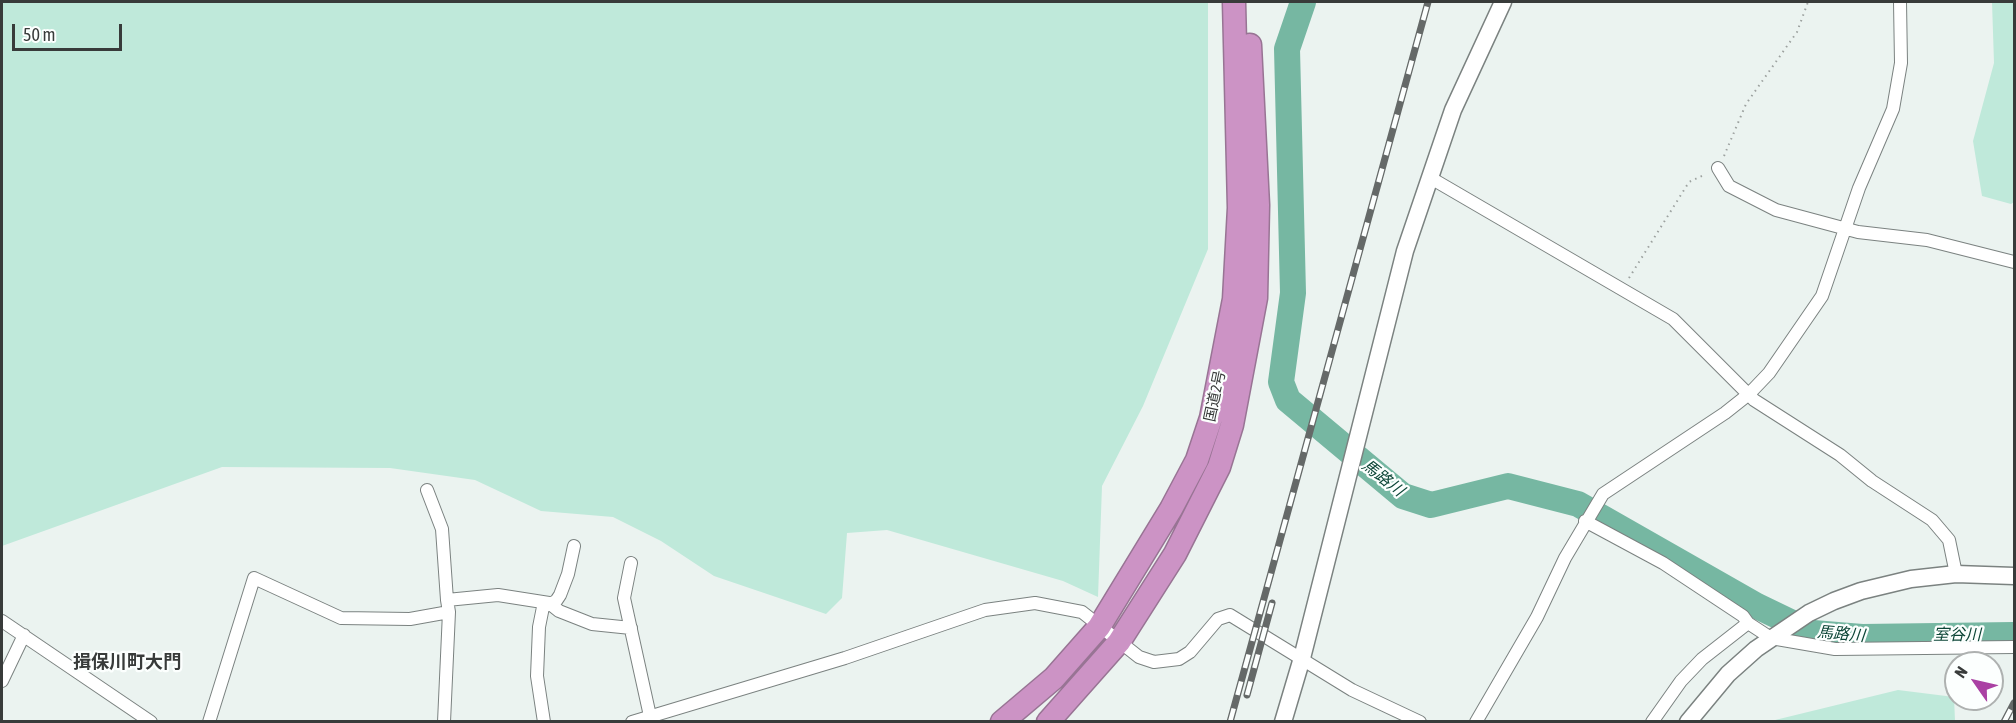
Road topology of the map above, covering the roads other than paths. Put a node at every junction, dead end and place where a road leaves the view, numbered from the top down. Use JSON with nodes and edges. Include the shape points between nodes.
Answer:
{"nodes":[{"id":1,"x":1234,"y":2,"type":"edge"},
{"id":2,"x":1248,"y":2,"type":"edge"},
{"id":3,"x":1503,"y":2,"type":"edge"},
{"id":4,"x":1900,"y":2,"type":"edge"},
{"id":5,"x":1718,"y":168,"type":"road end"},
{"id":6,"x":1429,"y":177,"type":"junction"},
{"id":7,"x":1846,"y":230,"type":"junction"},
{"id":8,"x":2014,"y":262,"type":"edge"},
{"id":9,"x":1749,"y":394,"type":"junction"},
{"id":10,"x":427,"y":490,"type":"dead end"},
{"id":11,"x":1587,"y":518,"type":"junction"},
{"id":12,"x":574,"y":546,"type":"dead end"},
{"id":13,"x":631,"y":563,"type":"dead end"},
{"id":14,"x":1956,"y":574,"type":"junction"},
{"id":15,"x":2014,"y":576,"type":"edge"},
{"id":16,"x":549,"y":603,"type":"junction"},
{"id":17,"x":448,"y":606,"type":"junction"},
{"id":18,"x":2,"y":621,"type":"edge"},
{"id":19,"x":1748,"y":623,"type":"junction"},
{"id":20,"x":1099,"y":627,"type":"junction"},
{"id":21,"x":631,"y":628,"type":"junction"},
{"id":22,"x":1776,"y":634,"type":"junction"},
{"id":23,"x":24,"y":635,"type":"junction"},
{"id":24,"x":1119,"y":642,"type":"junction"},
{"id":25,"x":2014,"y":647,"type":"edge"},
{"id":26,"x":1302,"y":658,"type":"junction"},
{"id":27,"x":2,"y":681,"type":"edge"},
{"id":28,"x":650,"y":716,"type":"junction"},
{"id":29,"x":151,"y":722,"type":"edge"},
{"id":30,"x":209,"y":722,"type":"edge"},
{"id":31,"x":444,"y":722,"type":"edge"},
{"id":32,"x":544,"y":722,"type":"edge"},
{"id":33,"x":632,"y":722,"type":"edge"},
{"id":34,"x":1002,"y":722,"type":"edge"},
{"id":35,"x":1048,"y":722,"type":"edge"},
{"id":36,"x":1283,"y":722,"type":"edge"},
{"id":37,"x":1420,"y":722,"type":"edge"},
{"id":38,"x":1476,"y":722,"type":"edge"},
{"id":39,"x":1652,"y":722,"type":"edge"},
{"id":40,"x":1688,"y":722,"type":"edge"}],
"edges":[{"from":1,"to":20,"type":"highway","name":"国道2号","via":[[1239,208],[1234,299],[1211,418],[1197,460],[1171,509]]},
{"from":2,"to":24,"type":"highway","name":"国道2号","via":[[1258,205],[1256,298],[1232,425],[1219,467],[1176,554]]},
{"from":3,"to":6,"type":"street","via":[[1453,110]]},
{"from":4,"to":7,"type":"street","via":[[1901,63],[1893,109],[1859,188]]},
{"from":5,"to":7,"type":"street","via":[[1729,186],[1776,210]]},
{"from":6,"to":9,"type":"street","via":[[1623,288],[1685,329]]},
{"from":6,"to":26,"type":"street","via":[[1405,251],[1358,429]]},
{"from":7,"to":8,"type":"street","via":[[1927,240]]},
{"from":7,"to":9,"type":"street","via":[[1822,296],[1769,373]]},
{"from":9,"to":11,"type":"street","via":[[1618,482]]},
{"from":9,"to":14,"type":"street","via":[[1932,520],[1949,540]]},
{"from":10,"to":17,"type":"street","via":[[442,530]]},
{"from":11,"to":19,"type":"street","via":[[1663,562]]},
{"from":11,"to":38,"type":"street","via":[[1537,617]]},
{"from":12,"to":16,"type":"street","via":[[560,595]]},
{"from":13,"to":21,"type":"street","via":[[624,598]]},
{"from":14,"to":15,"type":"street"},
{"from":14,"to":22,"type":"street","via":[[1911,579],[1861,591],[1809,613]]},
{"from":16,"to":17,"type":"street","via":[[498,595]]},
{"from":16,"to":21,"type":"street","via":[[592,624]]},
{"from":16,"to":32,"type":"street","via":[[543,607],[539,627],[537,676]]},
{"from":17,"to":30,"type":"street","via":[[410,619],[341,618],[254,578]]},
{"from":17,"to":31,"type":"street"},
{"from":18,"to":23,"type":"street"},
{"from":19,"to":22,"type":"street"},
{"from":19,"to":39,"type":"street","via":[[1688,674]]},
{"from":20,"to":24,"type":"street"},
{"from":20,"to":28,"type":"street","via":[[1082,612],[1035,603],[985,610],[845,658]]},
{"from":20,"to":34,"type":"highway","name":"国道2号","via":[[1054,678]]},
{"from":21,"to":28,"type":"street"},
{"from":22,"to":25,"type":"street","via":[[1835,649]]},
{"from":22,"to":40,"type":"street","via":[[1728,674]]},
{"from":23,"to":27,"type":"street"},
{"from":23,"to":29,"type":"street"},
{"from":24,"to":26,"type":"street","via":[[1139,657],[1154,662],[1179,659],[1218,619],[1230,615]]},
{"from":24,"to":35,"type":"highway","name":"国道2号"},
{"from":26,"to":36,"type":"street"},
{"from":26,"to":37,"type":"street","via":[[1352,690]]},
{"from":28,"to":33,"type":"street"}]}
